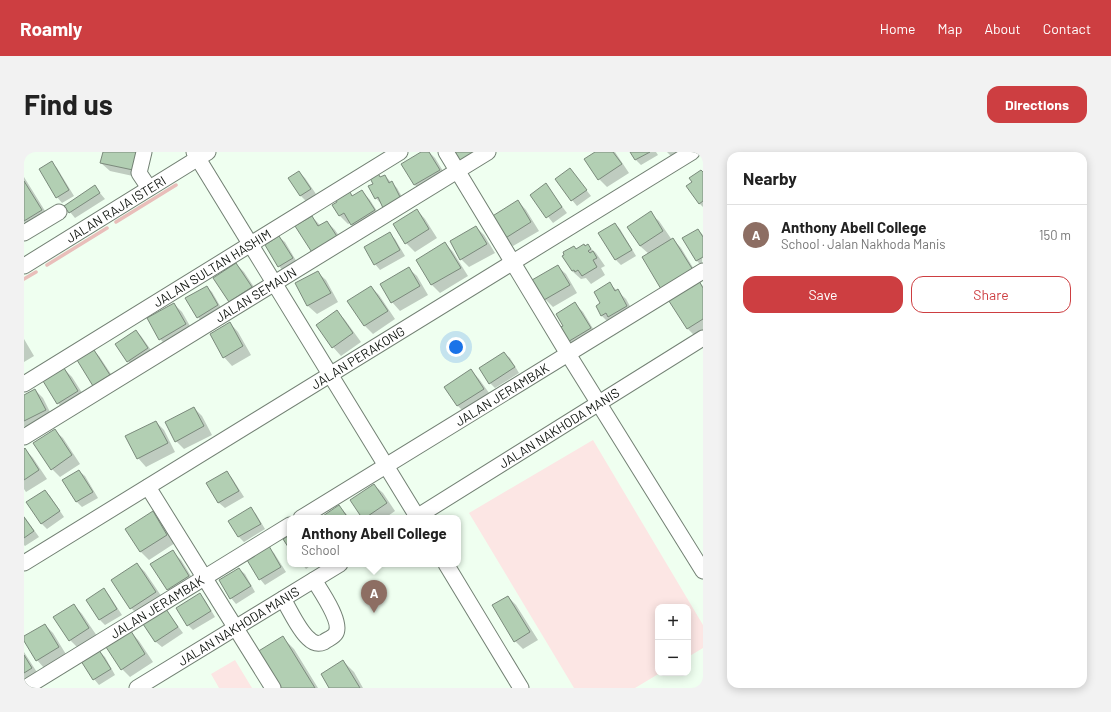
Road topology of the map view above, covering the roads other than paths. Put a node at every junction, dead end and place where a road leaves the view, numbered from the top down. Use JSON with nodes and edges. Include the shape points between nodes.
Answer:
{"nodes":[{"id":1,"x":144,"y":152,"type":"edge"},
{"id":2,"x":400,"y":152,"type":"edge"},
{"id":3,"x":446,"y":152,"type":"edge"},
{"id":4,"x":488,"y":152,"type":"edge"},
{"id":5,"x":692,"y":152,"type":"edge"},
{"id":6,"x":200,"y":154,"type":"edge"},
{"id":7,"x":457,"y":171,"type":"junction"},
{"id":8,"x":149,"y":188,"type":"junction"},
{"id":9,"x":59,"y":212,"type":"dead end"},
{"id":10,"x":24,"y":233,"type":"edge"},
{"id":11,"x":250,"y":244,"type":"junction"},
{"id":12,"x":513,"y":262,"type":"junction"},
{"id":13,"x":24,"y":266,"type":"edge"},
{"id":14,"x":703,"y":271,"type":"edge"},
{"id":15,"x":274,"y":283,"type":"junction"},
{"id":16,"x":703,"y":338,"type":"edge"},
{"id":17,"x":568,"y":354,"type":"junction"},
{"id":18,"x":330,"y":374,"type":"junction"},
{"id":19,"x":24,"y":384,"type":"edge"},
{"id":20,"x":598,"y":403,"type":"junction"},
{"id":21,"x":24,"y":437,"type":"edge"},
{"id":22,"x":386,"y":465,"type":"junction"},
{"id":23,"x":148,"y":487,"type":"junction"},
{"id":24,"x":306,"y":515,"type":"edge"},
{"id":25,"x":414,"y":515,"type":"edge"},
{"id":26,"x":421,"y":515,"type":"edge"},
{"id":27,"x":287,"y":527,"type":"edge"},
{"id":28,"x":24,"y":563,"type":"edge"},
{"id":29,"x":335,"y":567,"type":"edge"},
{"id":30,"x":448,"y":567,"type":"edge"},
{"id":31,"x":703,"y":571,"type":"edge"},
{"id":32,"x":205,"y":578,"type":"junction"},
{"id":33,"x":314,"y":580,"type":"junction"},
{"id":34,"x":283,"y":598,"type":"junction"},
{"id":35,"x":236,"y":627,"type":"junction"},
{"id":36,"x":25,"y":688,"type":"edge"},
{"id":37,"x":137,"y":688,"type":"edge"},
{"id":38,"x":273,"y":688,"type":"edge"},
{"id":39,"x":521,"y":688,"type":"edge"}],
"edges":[{"from":1,"to":8,"type":"street","via":[[139,173]]},
{"from":2,"to":11,"type":"street","name":"JALAN SULTAN HASHIM"},
{"from":3,"to":7,"type":"street"},
{"from":4,"to":7,"type":"street","name":"JALAN SEMAUN"},
{"from":5,"to":12,"type":"street","name":"JALAN PERAKONG"},
{"from":6,"to":8,"type":"street","name":"JALAN RAJA ISTERI"},
{"from":6,"to":11,"type":"street"},
{"from":7,"to":12,"type":"street"},
{"from":7,"to":15,"type":"street","name":"JALAN SEMAUN"},
{"from":8,"to":13,"type":"street","name":"JALAN RAJA ISTERI"},
{"from":9,"to":10,"type":"street"},
{"from":11,"to":15,"type":"street"},
{"from":11,"to":19,"type":"street","name":"JALAN SULTAN HASHIM"},
{"from":12,"to":17,"type":"street"},
{"from":12,"to":18,"type":"street","name":"JALAN PERAKONG"},
{"from":14,"to":17,"type":"street","name":"JALAN JERAMBAK"},
{"from":15,"to":18,"type":"street"},
{"from":15,"to":21,"type":"street","name":"JALAN SEMAUN"},
{"from":16,"to":20,"type":"street","name":"JALAN NAKHODA MANIS"},
{"from":17,"to":20,"type":"street"},
{"from":17,"to":22,"type":"street","name":"JALAN JERAMBAK"},
{"from":18,"to":22,"type":"street"},
{"from":18,"to":23,"type":"street","name":"JALAN PERAKONG"},
{"from":20,"to":26,"type":"street","name":"JALAN NAKHODA MANIS"},
{"from":20,"to":31,"type":"street"},
{"from":22,"to":24,"type":"street","name":"JALAN JERAMBAK"},
{"from":22,"to":25,"type":"street"},
{"from":23,"to":28,"type":"street","name":"JALAN PERAKONG"},
{"from":23,"to":32,"type":"street"},
{"from":27,"to":32,"type":"street","name":"JALAN JERAMBAK"},
{"from":29,"to":33,"type":"street","name":"JALAN NAKHODA MANIS"},
{"from":30,"to":39,"type":"street"},
{"from":32,"to":35,"type":"street"},
{"from":32,"to":36,"type":"street","name":"JALAN JERAMBAK"},
{"from":33,"to":34,"type":"street","name":"JALAN NAKHODA MANIS"},
{"from":33,"to":34,"type":"street","via":[[333,612],[337,627],[337,631],[328,640],[314,644],[307,638]]},
{"from":34,"to":35,"type":"street","name":"JALAN NAKHODA MANIS"},
{"from":35,"to":37,"type":"street","name":"JALAN NAKHODA MANIS"},
{"from":35,"to":38,"type":"street"}]}
